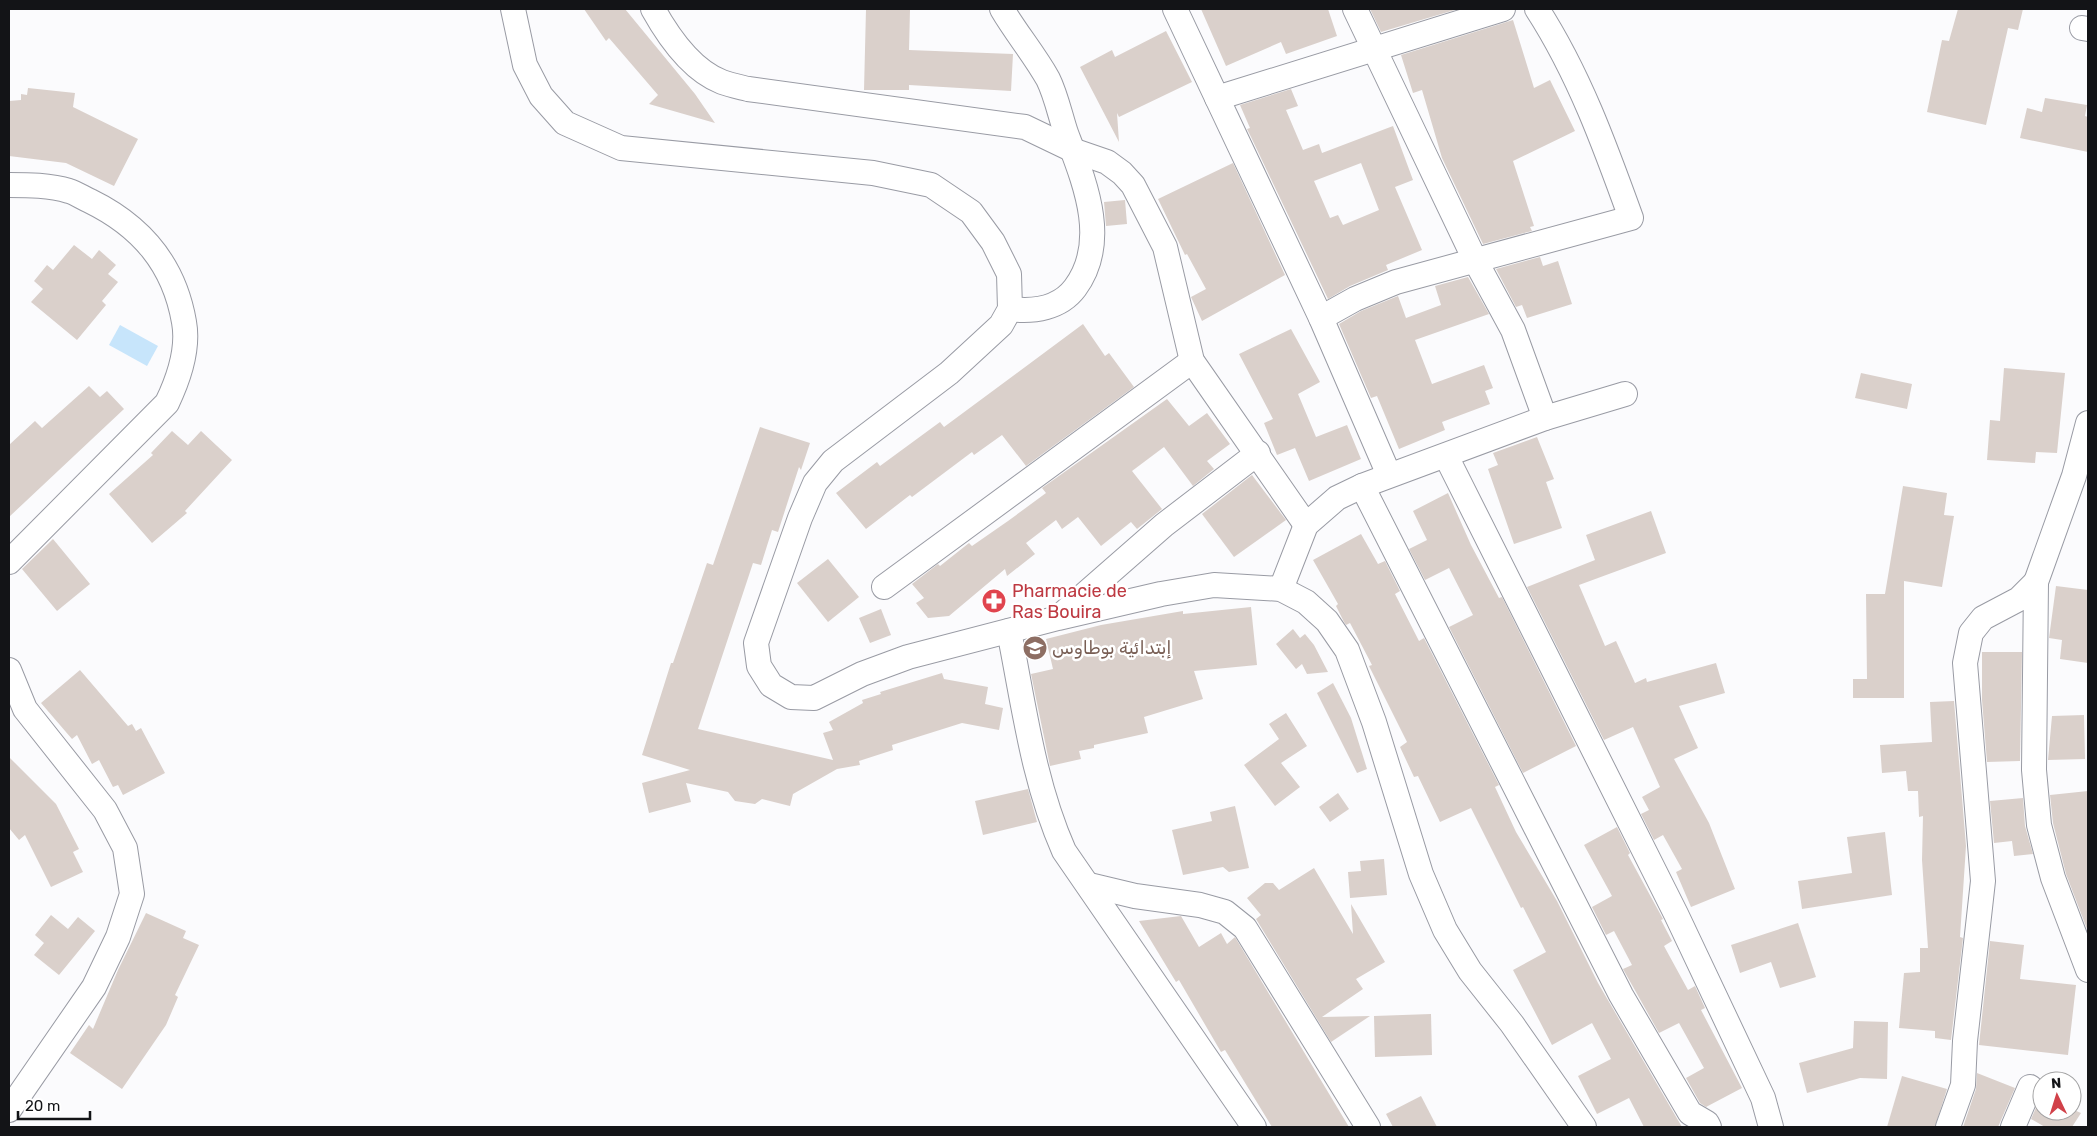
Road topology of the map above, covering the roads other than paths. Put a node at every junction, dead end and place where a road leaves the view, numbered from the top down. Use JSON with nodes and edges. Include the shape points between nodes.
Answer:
{"nodes":[{"id":1,"x":513,"y":9,"type":"edge"},
{"id":2,"x":653,"y":9,"type":"edge"},
{"id":3,"x":1002,"y":9,"type":"edge"},
{"id":4,"x":1175,"y":9,"type":"edge"},
{"id":5,"x":1355,"y":9,"type":"edge"},
{"id":6,"x":1502,"y":9,"type":"edge"},
{"id":7,"x":1537,"y":9,"type":"edge"},
{"id":8,"x":1374,"y":48,"type":"junction"},
{"id":9,"x":1217,"y":98,"type":"junction"},
{"id":10,"x":1075,"y":152,"type":"junction"},
{"id":11,"x":9,"y":185,"type":"edge"},
{"id":12,"x":1475,"y":260,"type":"junction"},
{"id":13,"x":1053,"y":306,"type":"junction"},
{"id":14,"x":1010,"y":309,"type":"junction"},
{"id":15,"x":1321,"y":318,"type":"junction"},
{"id":16,"x":1192,"y":361,"type":"junction"},
{"id":17,"x":949,"y":374,"type":"junction"},
{"id":18,"x":1625,"y":394,"type":"dead end"},
{"id":19,"x":1545,"y":418,"type":"junction"},
{"id":20,"x":2088,"y":423,"type":"edge"},
{"id":21,"x":1258,"y":453,"type":"junction"},
{"id":22,"x":1446,"y":456,"type":"junction"},
{"id":23,"x":1389,"y":476,"type":"junction"},
{"id":24,"x":1362,"y":486,"type":"junction"},
{"id":25,"x":1306,"y":525,"type":"junction"},
{"id":26,"x":9,"y":562,"type":"edge"},
{"id":27,"x":2036,"y":582,"type":"junction"},
{"id":28,"x":884,"y":587,"type":"dead end"},
{"id":29,"x":1281,"y":589,"type":"junction"},
{"id":30,"x":1058,"y":618,"type":"junction"},
{"id":31,"x":1010,"y":631,"type":"junction"},
{"id":32,"x":9,"y":670,"type":"edge"},
{"id":33,"x":1089,"y":885,"type":"junction"},
{"id":34,"x":2088,"y":970,"type":"edge"},
{"id":35,"x":2030,"y":1087,"type":"dead end"},
{"id":36,"x":9,"y":1110,"type":"edge"},
{"id":37,"x":1254,"y":1127,"type":"edge"},
{"id":38,"x":1368,"y":1127,"type":"edge"},
{"id":39,"x":1584,"y":1127,"type":"edge"},
{"id":40,"x":1709,"y":1127,"type":"edge"},
{"id":41,"x":1771,"y":1127,"type":"edge"},
{"id":42,"x":1948,"y":1127,"type":"edge"},
{"id":43,"x":2013,"y":1127,"type":"edge"}],
"edges":[{"from":1,"to":14,"type":"street","via":[[525,65],[541,96],[565,122],[621,148],[873,173],[931,185],[971,212],[993,242],[1009,274]]},
{"from":2,"to":10,"type":"street","via":[[665,31],[700,70],[722,82],[748,89],[1025,127]]},
{"from":3,"to":10,"type":"street","via":[[1048,80]]},
{"from":4,"to":9,"type":"street"},
{"from":5,"to":8,"type":"street"},
{"from":6,"to":8,"type":"street"},
{"from":7,"to":12,"type":"street","via":[[1573,72],[1631,218]]},
{"from":8,"to":9,"type":"street"},
{"from":8,"to":12,"type":"street"},
{"from":9,"to":15,"type":"street"},
{"from":10,"to":13,"type":"street","via":[[1086,186],[1094,237],[1085,274],[1069,296]]},
{"from":10,"to":16,"type":"street","via":[[1107,162],[1122,173],[1133,184],[1151,216],[1165,247]]},
{"from":11,"to":26,"type":"street","via":[[32,184],[69,191],[115,213],[149,242],[173,283],[184,323],[183,360],[167,403]]},
{"from":12,"to":15,"type":"street","via":[[1396,282],[1354,299]]},
{"from":12,"to":19,"type":"street","via":[[1513,330]]},
{"from":13,"to":14,"type":"street","via":[[1023,311]]},
{"from":13,"to":17,"type":"street"},
{"from":14,"to":17,"type":"street","via":[[1001,325]]},
{"from":15,"to":23,"type":"street"},
{"from":16,"to":21,"type":"street"},
{"from":16,"to":28,"type":"street"},
{"from":17,"to":31,"type":"street","via":[[833,461],[815,483],[756,643],[758,666],[771,686],[780,692],[802,699],[814,698],[862,674],[908,657]]},
{"from":18,"to":19,"type":"street"},
{"from":19,"to":22,"type":"street"},
{"from":20,"to":27,"type":"street","via":[[2074,476]]},
{"from":21,"to":25,"type":"street"},
{"from":21,"to":30,"type":"street","via":[[1164,525]]},
{"from":22,"to":23,"type":"street"},
{"from":22,"to":41,"type":"street","via":[[1676,914],[1763,1098]]},
{"from":23,"to":24,"type":"street"},
{"from":24,"to":25,"type":"street","via":[[1337,498]]},
{"from":24,"to":40,"type":"street","via":[[1621,995],[1690,1113]]},
{"from":25,"to":29,"type":"street"},
{"from":27,"to":34,"type":"street","via":[[2034,770],[2039,825],[2053,878]]},
{"from":27,"to":42,"type":"street","via":[[2019,599],[1983,618],[1972,633],[1965,663],[1983,881],[1962,1085]]},
{"from":29,"to":30,"type":"street","via":[[1214,586],[1161,594]]},
{"from":29,"to":39,"type":"street","via":[[1306,602],[1327,621],[1347,650],[1374,722],[1420,874],[1445,930],[1470,971],[1512,1024]]},
{"from":30,"to":31,"type":"street"},
{"from":31,"to":33,"type":"street","via":[[1037,776],[1050,818],[1064,851]]},
{"from":32,"to":36,"type":"street","via":[[25,709],[105,810],[125,848],[132,894],[118,937],[94,987]]},
{"from":33,"to":37,"type":"street"},
{"from":33,"to":38,"type":"street","via":[[1135,896],[1200,905],[1225,912],[1245,928]]},
{"from":35,"to":43,"type":"street"}]}
